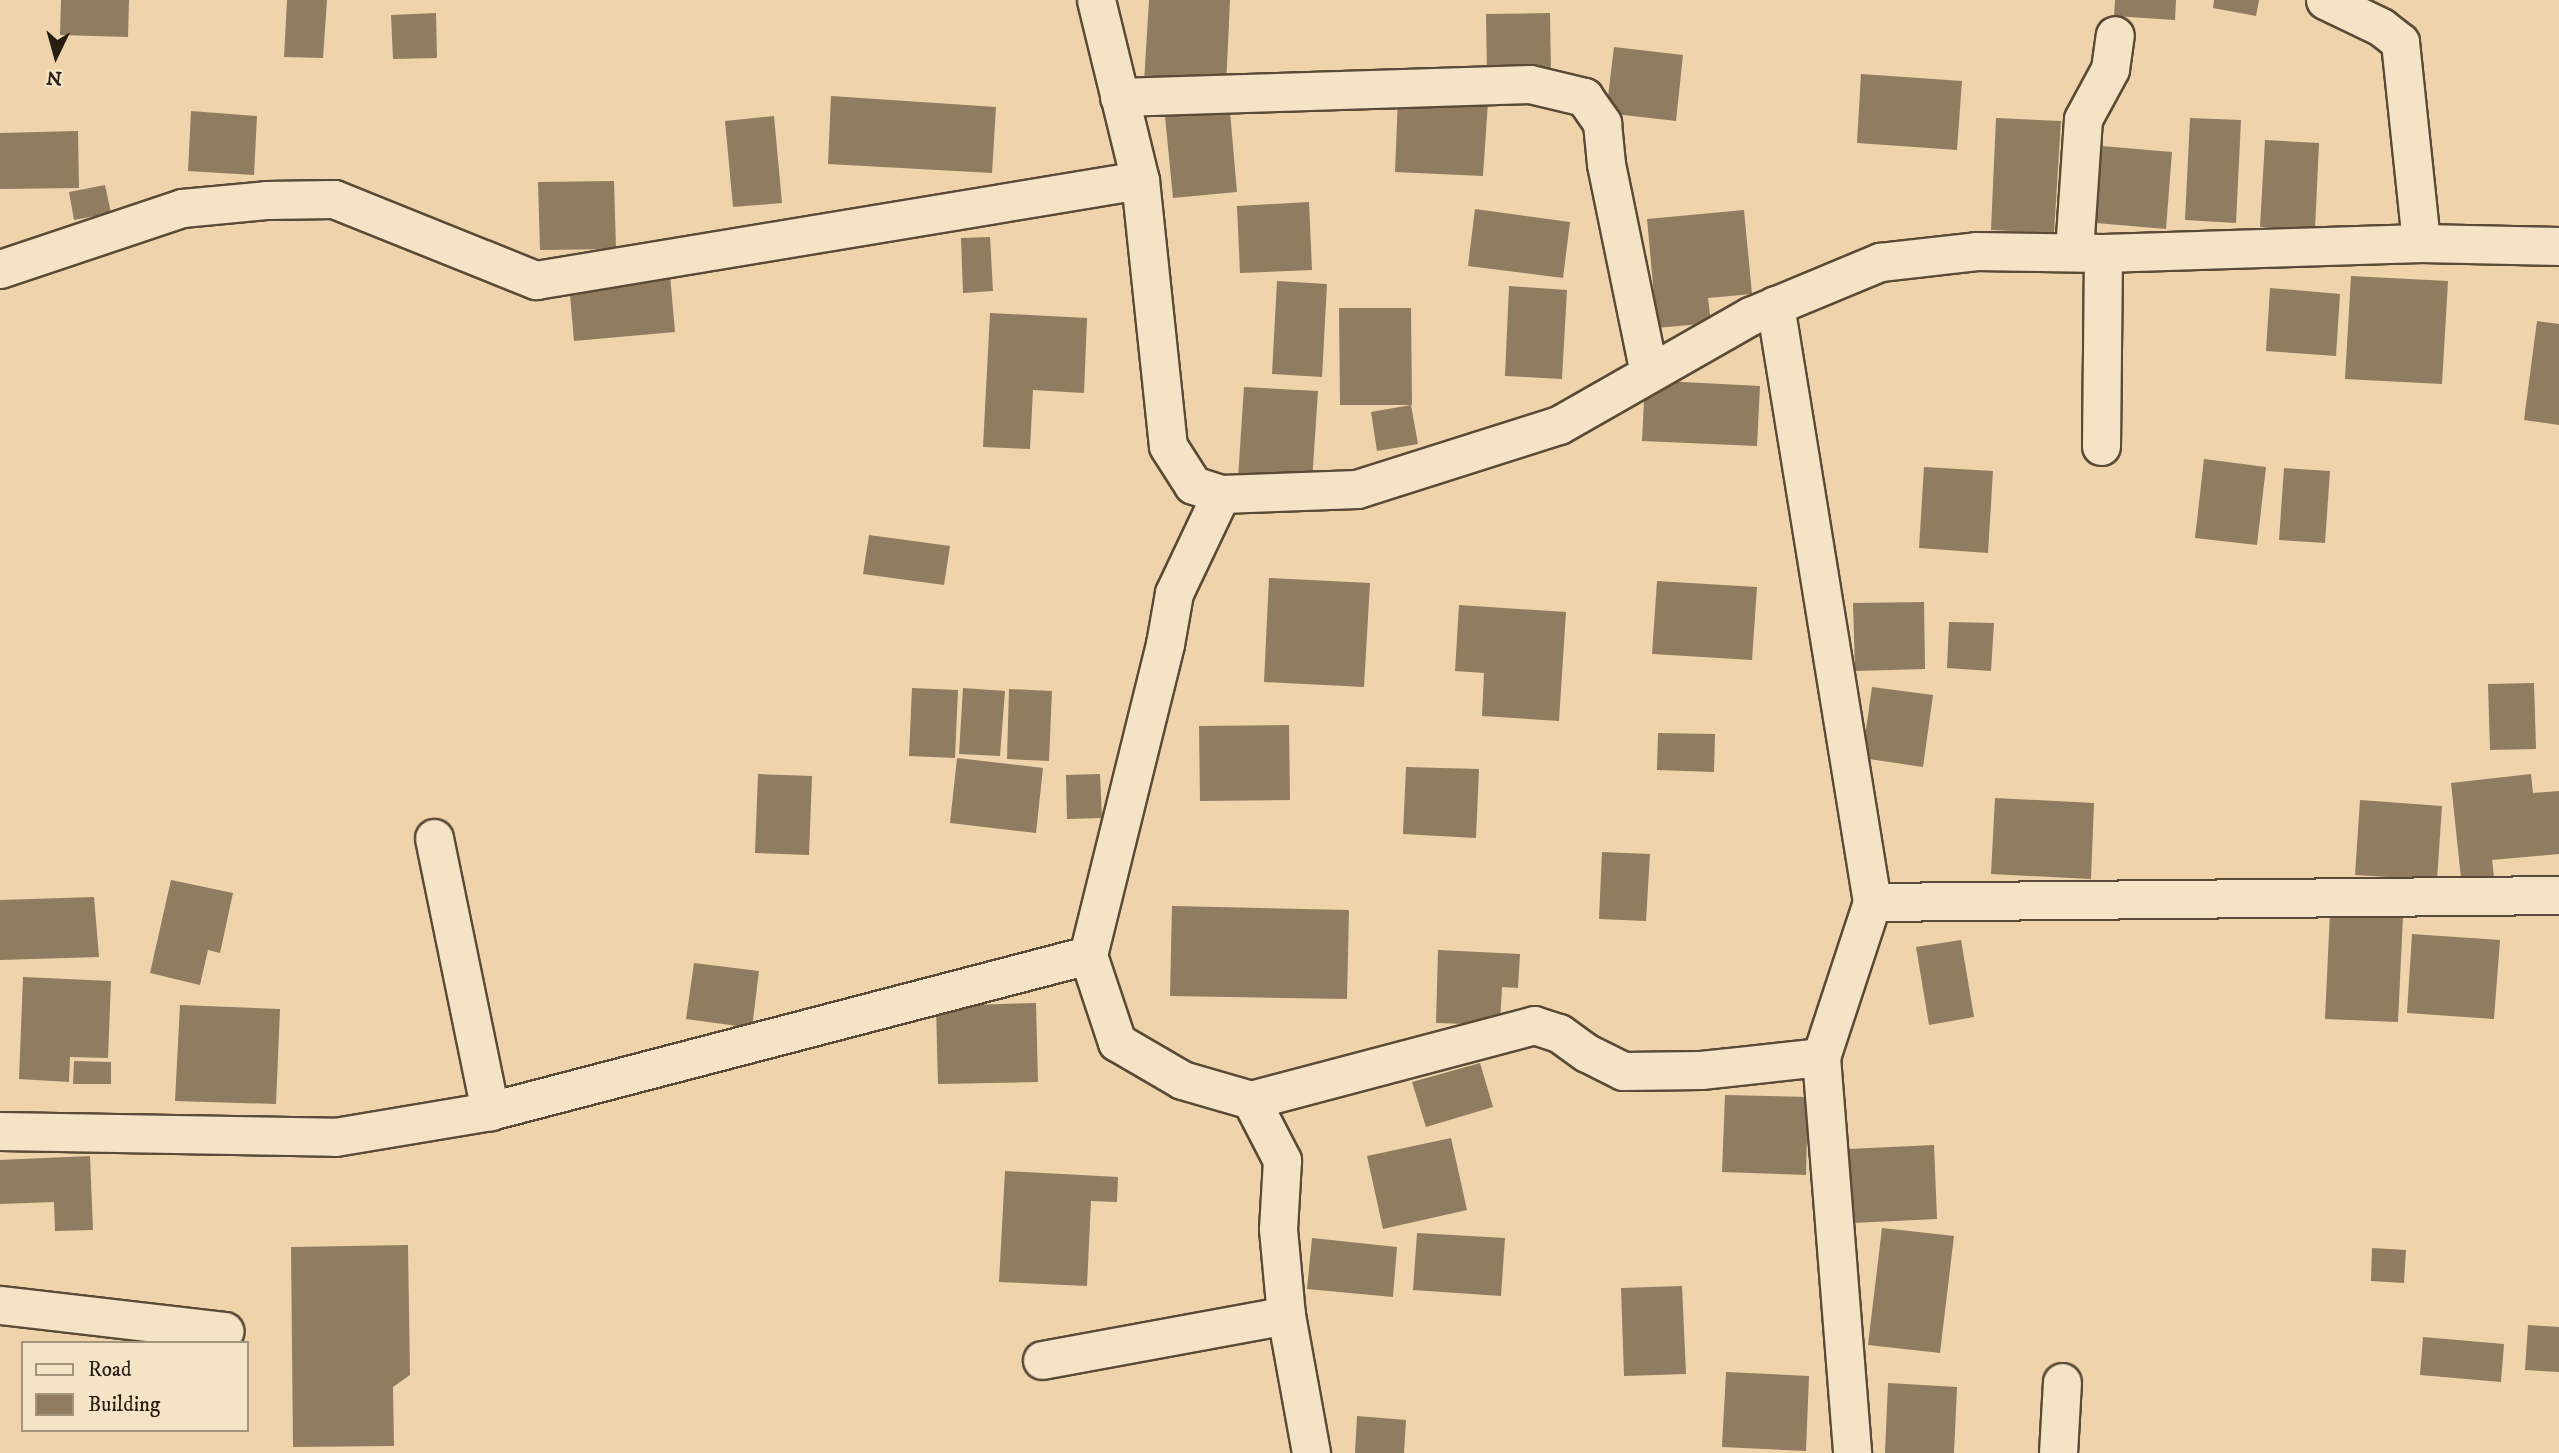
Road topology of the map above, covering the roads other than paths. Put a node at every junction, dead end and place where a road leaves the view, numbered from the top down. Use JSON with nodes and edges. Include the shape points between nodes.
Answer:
{"nodes":[{"id":1,"x":1096,"y":0,"type":"edge"},
{"id":2,"x":2325,"y":0,"type":"edge"},
{"id":3,"x":2115,"y":35,"type":"dead end"},
{"id":4,"x":1119,"y":97,"type":"junction"},
{"id":5,"x":1140,"y":180,"type":"junction"},
{"id":6,"x":2421,"y":243,"type":"junction"},
{"id":7,"x":2559,"y":246,"type":"edge"},
{"id":8,"x":2089,"y":252,"type":"junction"},
{"id":9,"x":0,"y":269,"type":"edge"},
{"id":10,"x":1775,"y":305,"type":"junction"},
{"id":11,"x":1649,"y":373,"type":"junction"},
{"id":12,"x":2101,"y":446,"type":"dead end"},
{"id":13,"x":1222,"y":494,"type":"junction"},
{"id":14,"x":434,"y":838,"type":"dead end"},
{"id":15,"x":2559,"y":895,"type":"edge"},
{"id":16,"x":1872,"y":902,"type":"junction"},
{"id":17,"x":1088,"y":955,"type":"junction"},
{"id":18,"x":1821,"y":1057,"type":"junction"},
{"id":19,"x":1251,"y":1100,"type":"junction"},
{"id":20,"x":490,"y":1111,"type":"junction"},
{"id":21,"x":0,"y":1131,"type":"edge"},
{"id":22,"x":0,"y":1305,"type":"edge"},
{"id":23,"x":1286,"y":1315,"type":"junction"},
{"id":24,"x":224,"y":1331,"type":"dead end"},
{"id":25,"x":1042,"y":1360,"type":"dead end"},
{"id":26,"x":2062,"y":1382,"type":"dead end"},
{"id":27,"x":1311,"y":1453,"type":"edge"},
{"id":28,"x":1852,"y":1453,"type":"edge"},
{"id":29,"x":2058,"y":1453,"type":"edge"}],
"edges":[{"from":1,"to":4,"type":"street"},
{"from":2,"to":6,"type":"street","via":[[2381,27],[2400,42]]},
{"from":3,"to":8,"type":"street","via":[[2110,69],[2083,119]]},
{"from":4,"to":5,"type":"street"},
{"from":4,"to":11,"type":"street","via":[[1530,84],[1584,97],[1602,123],[1606,164]]},
{"from":5,"to":9,"type":"street","via":[[536,280],[334,199],[182,208]]},
{"from":5,"to":13,"type":"street","via":[[1168,446],[1193,485]]},
{"from":6,"to":7,"type":"street"},
{"from":6,"to":8,"type":"street"},
{"from":8,"to":10,"type":"street","via":[[1976,251],[1880,262]]},
{"from":8,"to":12,"type":"street"},
{"from":10,"to":11,"type":"street"},
{"from":10,"to":16,"type":"street"},
{"from":11,"to":13,"type":"street","via":[[1559,425],[1357,489]]},
{"from":13,"to":17,"type":"street","via":[[1174,593]]},
{"from":14,"to":20,"type":"street"},
{"from":15,"to":16,"type":"street"},
{"from":16,"to":18,"type":"street"},
{"from":17,"to":19,"type":"street","via":[[1116,1042],[1182,1080]]},
{"from":17,"to":20,"type":"street"},
{"from":18,"to":19,"type":"street","via":[[1701,1070],[1623,1072],[1559,1033],[1534,1025]]},
{"from":18,"to":28,"type":"street"},
{"from":19,"to":23,"type":"street","via":[[1282,1160],[1278,1229]]},
{"from":20,"to":21,"type":"street","via":[[335,1137]]},
{"from":22,"to":24,"type":"street"},
{"from":23,"to":25,"type":"street"},
{"from":23,"to":27,"type":"street"},
{"from":26,"to":29,"type":"street"}]}
